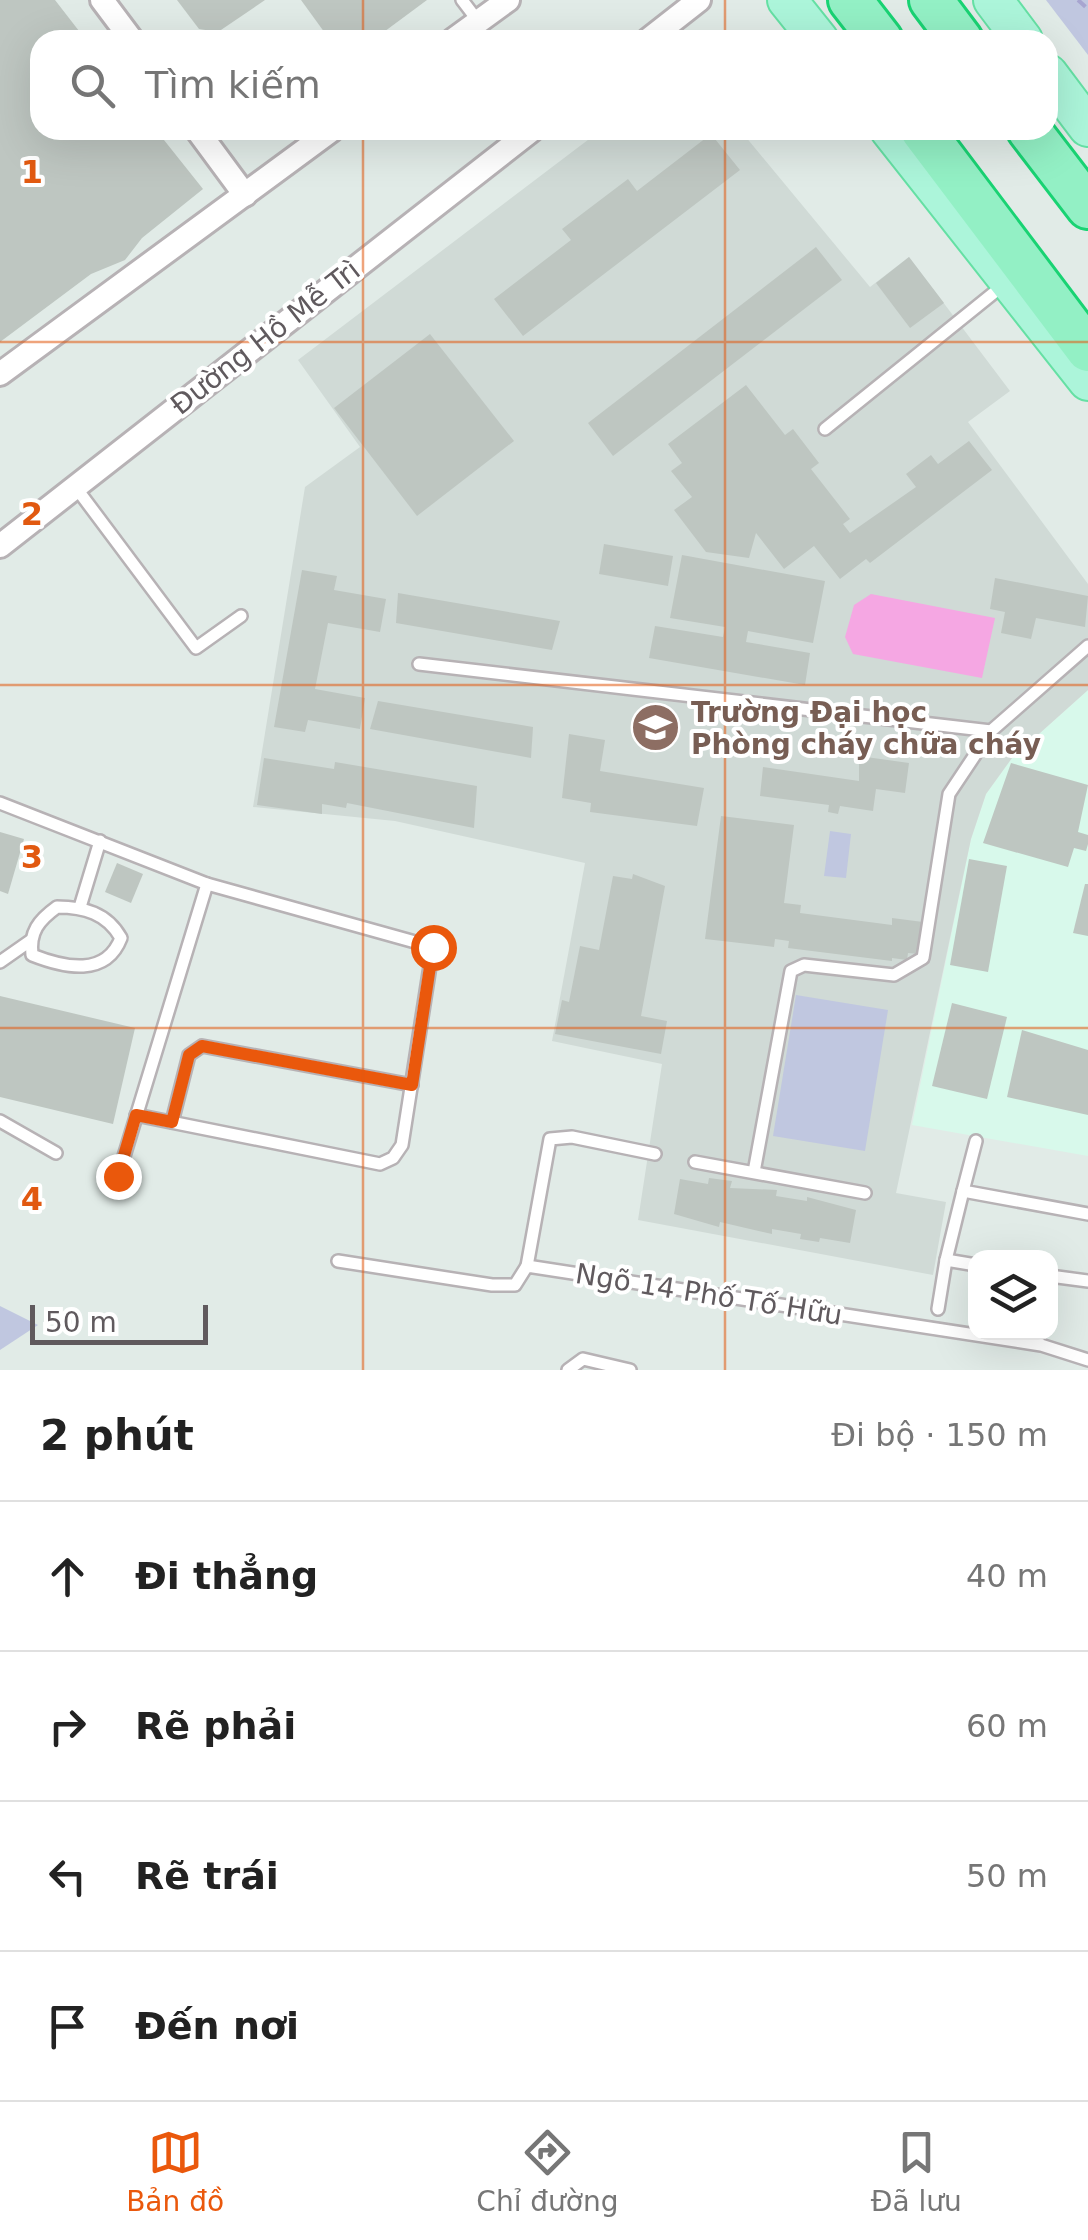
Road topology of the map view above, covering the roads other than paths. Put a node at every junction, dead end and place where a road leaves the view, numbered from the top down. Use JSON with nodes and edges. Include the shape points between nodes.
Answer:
{"nodes":[{"id":1,"x":102,"y":0,"type":"edge"},
{"id":2,"x":462,"y":0,"type":"edge"},
{"id":3,"x":508,"y":0,"type":"edge"},
{"id":4,"x":700,"y":0,"type":"edge"},
{"id":5,"x":788,"y":0,"type":"edge"},
{"id":6,"x":823,"y":0,"type":"edge"},
{"id":7,"x":850,"y":0,"type":"edge"},
{"id":8,"x":931,"y":0,"type":"edge"},
{"id":9,"x":958,"y":0,"type":"edge"},
{"id":10,"x":993,"y":0,"type":"edge"},
{"id":11,"x":478,"y":22,"type":"junction"},
{"id":12,"x":124,"y":30,"type":"edge"},
{"id":13,"x":467,"y":30,"type":"edge"},
{"id":14,"x":661,"y":30,"type":"edge"},
{"id":15,"x":811,"y":30,"type":"edge"},
{"id":16,"x":846,"y":30,"type":"edge"},
{"id":17,"x":873,"y":30,"type":"edge"},
{"id":18,"x":954,"y":30,"type":"edge"},
{"id":19,"x":981,"y":30,"type":"edge"},
{"id":20,"x":1015,"y":30,"type":"edge"},
{"id":21,"x":1058,"y":88,"type":"edge"},
{"id":22,"x":1088,"y":128,"type":"edge"},
{"id":23,"x":1058,"y":131,"type":"edge"},
{"id":24,"x":204,"y":140,"type":"edge"},
{"id":25,"x":318,"y":140,"type":"edge"},
{"id":26,"x":519,"y":140,"type":"edge"},
{"id":27,"x":898,"y":140,"type":"edge"},
{"id":28,"x":930,"y":140,"type":"edge"},
{"id":29,"x":957,"y":140,"type":"edge"},
{"id":30,"x":1038,"y":140,"type":"edge"},
{"id":31,"x":1088,"y":170,"type":"edge"},
{"id":32,"x":244,"y":195,"type":"junction"},
{"id":33,"x":1088,"y":207,"type":"edge"},
{"id":34,"x":1010,"y":280,"type":"junction"},
{"id":35,"x":1088,"y":313,"type":"edge"},
{"id":36,"x":1088,"y":350,"type":"edge"},
{"id":37,"x":0,"y":374,"type":"edge"},
{"id":38,"x":1088,"y":381,"type":"edge"},
{"id":39,"x":826,"y":430,"type":"dead end"},
{"id":40,"x":74,"y":485,"type":"junction"},
{"id":41,"x":0,"y":546,"type":"edge"},
{"id":42,"x":241,"y":616,"type":"dead end"},
{"id":43,"x":1088,"y":646,"type":"edge"},
{"id":44,"x":418,"y":664,"type":"dead end"},
{"id":45,"x":992,"y":731,"type":"junction"},
{"id":46,"x":0,"y":803,"type":"edge"},
{"id":47,"x":100,"y":841,"type":"junction"},
{"id":48,"x":207,"y":884,"type":"junction"},
{"id":49,"x":80,"y":907,"type":"junction"},
{"id":50,"x":30,"y":941,"type":"junction"},
{"id":51,"x":0,"y":962,"type":"edge"},
{"id":52,"x":412,"y":1085,"type":"junction"},
{"id":53,"x":136,"y":1115,"type":"junction"},
{"id":54,"x":0,"y":1122,"type":"edge"},
{"id":55,"x":172,"y":1122,"type":"junction"},
{"id":56,"x":976,"y":1141,"type":"dead end"},
{"id":57,"x":56,"y":1153,"type":"dead end"},
{"id":58,"x":655,"y":1154,"type":"dead end"},
{"id":59,"x":695,"y":1162,"type":"dead end"},
{"id":60,"x":754,"y":1172,"type":"junction"},
{"id":61,"x":118,"y":1176,"type":"dead end"},
{"id":62,"x":963,"y":1191,"type":"junction"},
{"id":63,"x":865,"y":1193,"type":"dead end"},
{"id":64,"x":1088,"y":1214,"type":"edge"},
{"id":65,"x":946,"y":1260,"type":"junction"},
{"id":66,"x":338,"y":1261,"type":"dead end"},
{"id":67,"x":968,"y":1264,"type":"edge"},
{"id":68,"x":527,"y":1266,"type":"junction"},
{"id":69,"x":1058,"y":1277,"type":"edge"},
{"id":70,"x":1088,"y":1281,"type":"edge"},
{"id":71,"x":938,"y":1308,"type":"dead end"},
{"id":72,"x":1088,"y":1360,"type":"edge"},
{"id":73,"x":568,"y":1370,"type":"edge"},
{"id":74,"x":630,"y":1370,"type":"edge"}],
"edges":[{"from":1,"to":12,"type":"street"},
{"from":2,"to":11,"type":"lane"},
{"from":3,"to":11,"type":"street"},
{"from":4,"to":14,"type":"street"},
{"from":5,"to":15,"type":"main road"},
{"from":6,"to":16,"type":"highway"},
{"from":7,"to":17,"type":"highway"},
{"from":8,"to":18,"type":"highway"},
{"from":9,"to":19,"type":"highway"},
{"from":10,"to":20,"type":"main road"},
{"from":11,"to":13,"type":"street"},
{"from":21,"to":22,"type":"main road"},
{"from":23,"to":31,"type":"highway"},
{"from":24,"to":32,"type":"street"},
{"from":25,"to":32,"type":"street"},
{"from":26,"to":40,"type":"street","name":"Đường Hồ Mễ Trì"},
{"from":27,"to":34,"type":"main road"},
{"from":28,"to":36,"type":"highway"},
{"from":29,"to":35,"type":"highway"},
{"from":30,"to":33,"type":"highway"},
{"from":32,"to":37,"type":"street"},
{"from":34,"to":38,"type":"main road"},
{"from":34,"to":39,"type":"lane"},
{"from":40,"to":41,"type":"street","name":"Đường Hồ Mễ Trì"},
{"from":40,"to":42,"type":"lane","via":[[196,648]]},
{"from":43,"to":45,"type":"lane"},
{"from":44,"to":45,"type":"lane"},
{"from":45,"to":60,"type":"lane","via":[[949,794],[923,958],[894,974],[804,965],[791,970]]},
{"from":46,"to":47,"type":"lane"},
{"from":47,"to":48,"type":"lane"},
{"from":47,"to":49,"type":"lane"},
{"from":48,"to":52,"type":"lane","via":[[433,947]]},
{"from":48,"to":53,"type":"lane"},
{"from":49,"to":50,"type":"lane","via":[[57,907],[39,920]]},
{"from":49,"to":50,"type":"lane","via":[[112,922],[121,938],[114,956],[99,966],[54,964],[32,955]]},
{"from":50,"to":51,"type":"lane"},
{"from":52,"to":55,"type":"lane","via":[[202,1046],[189,1055]]},
{"from":52,"to":55,"type":"lane","via":[[402,1145],[380,1164]]},
{"from":53,"to":55,"type":"lane"},
{"from":53,"to":61,"type":"lane"},
{"from":54,"to":57,"type":"lane"},
{"from":56,"to":62,"type":"lane"},
{"from":58,"to":68,"type":"lane","via":[[550,1138]]},
{"from":59,"to":60,"type":"lane"},
{"from":60,"to":63,"type":"lane"},
{"from":62,"to":64,"type":"lane"},
{"from":62,"to":65,"type":"lane"},
{"from":65,"to":67,"type":"lane"},
{"from":65,"to":71,"type":"lane"},
{"from":66,"to":68,"type":"lane","via":[[492,1285],[515,1285]]},
{"from":68,"to":72,"type":"lane","name":"Ngõ 14 Phố Tố Hữu","via":[[1041,1345]]},
{"from":69,"to":70,"type":"lane"},
{"from":73,"to":74,"type":"lane","via":[[583,1359]]}]}
